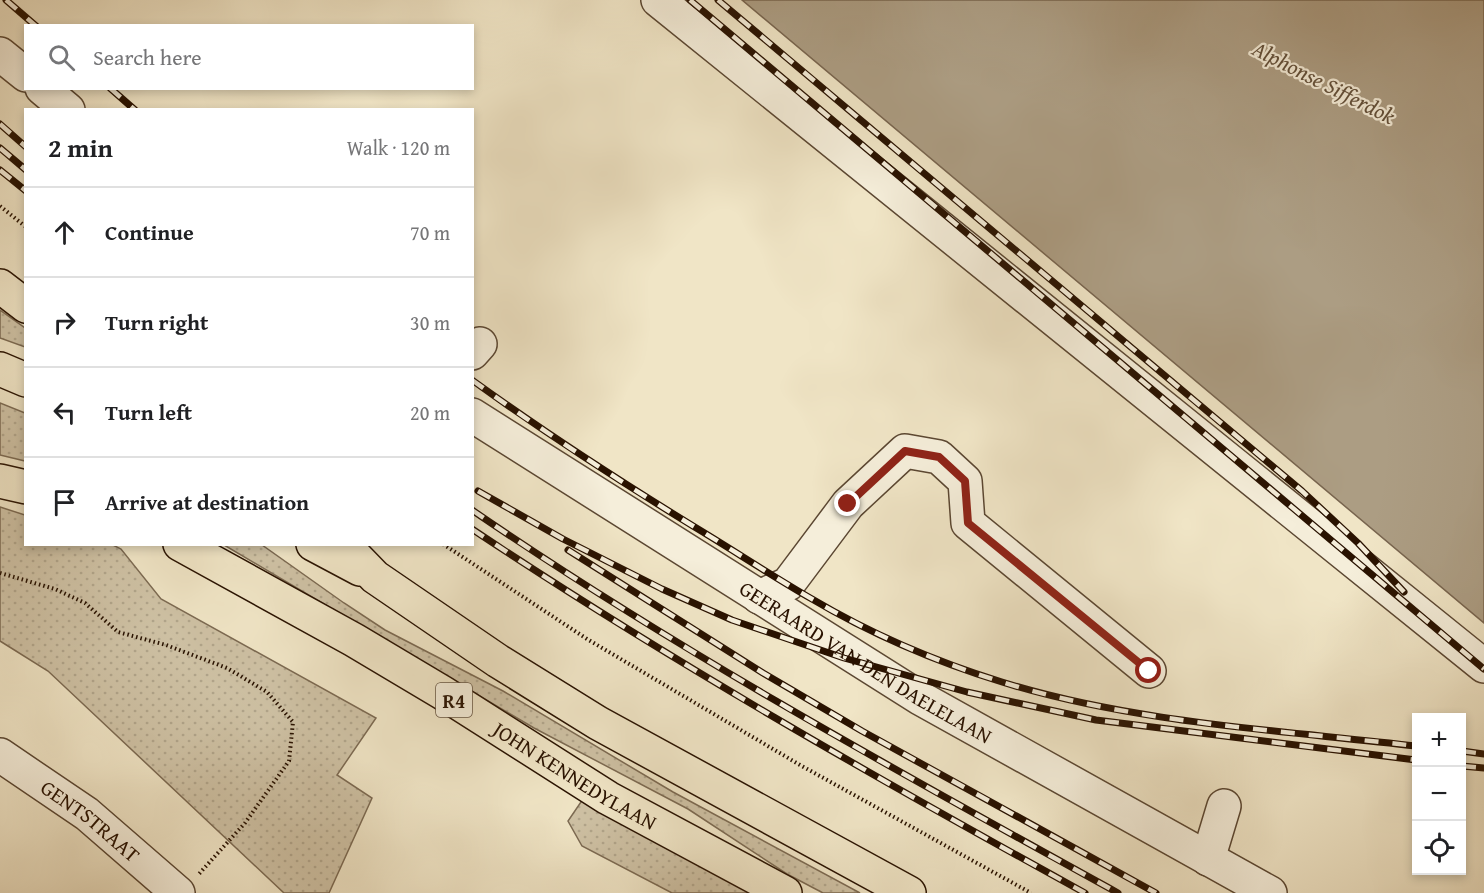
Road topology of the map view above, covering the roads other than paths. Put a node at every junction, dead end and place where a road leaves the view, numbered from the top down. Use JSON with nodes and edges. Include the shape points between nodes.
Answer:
{"nodes":[{"id":1,"x":658,"y":0,"type":"edge"},
{"id":2,"x":0,"y":54,"type":"edge"},
{"id":3,"x":24,"y":73,"type":"edge"},
{"id":4,"x":44,"y":90,"type":"edge"},
{"id":5,"x":66,"y":108,"type":"edge"},
{"id":6,"x":0,"y":286,"type":"edge"},
{"id":7,"x":24,"y":304,"type":"edge"},
{"id":8,"x":0,"y":369,"type":"edge"},
{"id":9,"x":24,"y":379,"type":"edge"},
{"id":10,"x":474,"y":416,"type":"edge"},
{"id":11,"x":0,"y":481,"type":"edge"},
{"id":12,"x":24,"y":487,"type":"edge"},
{"id":13,"x":184,"y":546,"type":"edge"},
{"id":14,"x":317,"y":546,"type":"edge"},
{"id":15,"x":345,"y":546,"type":"edge"},
{"id":16,"x":375,"y":577,"type":"junction"},
{"id":17,"x":759,"y":597,"type":"junction"},
{"id":18,"x":1484,"y":666,"type":"edge"},
{"id":19,"x":1149,"y":671,"type":"dead end"},
{"id":20,"x":0,"y":755,"type":"edge"},
{"id":21,"x":1224,"y":806,"type":"dead end"},
{"id":22,"x":1208,"y":859,"type":"junction"},
{"id":23,"x":188,"y":884,"type":"edge"},
{"id":24,"x":785,"y":893,"type":"edge"},
{"id":25,"x":909,"y":893,"type":"edge"},
{"id":26,"x":1270,"y":893,"type":"edge"}],
"edges":[{"from":1,"to":18,"type":"street"},
{"from":2,"to":3,"type":"street"},
{"from":4,"to":5,"type":"street"},
{"from":6,"to":7,"type":"highway"},
{"from":8,"to":9,"type":"highway"},
{"from":10,"to":17,"type":"street","name":"GEERAARD VAN DEN DAELELAAN"},
{"from":11,"to":12,"type":"highway"},
{"from":13,"to":24,"type":"highway","name":"JOHN KENNEDYLAAN","number":"R4","via":[[444,693],[608,798]]},
{"from":14,"to":16,"type":"highway"},
{"from":15,"to":16,"type":"highway"},
{"from":16,"to":25,"type":"highway","via":[[598,723]]},
{"from":17,"to":19,"type":"street","via":[[788,585],[848,504],[905,451],[939,457],[965,481],[968,523]]},
{"from":17,"to":22,"type":"street","name":"GEERAARD VAN DEN DAELELAAN","via":[[920,698]]},
{"from":20,"to":23,"type":"street","name":"GENTSTRAAT"},
{"from":21,"to":22,"type":"street"},
{"from":22,"to":26,"type":"street","name":"GEERAARD VAN DEN DAELELAAN"}]}
